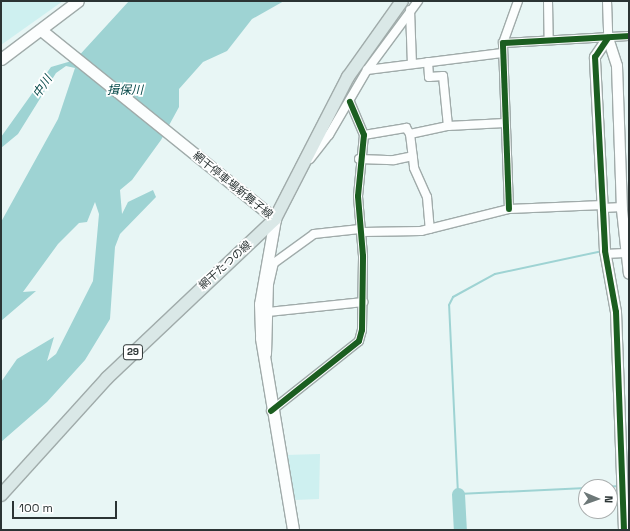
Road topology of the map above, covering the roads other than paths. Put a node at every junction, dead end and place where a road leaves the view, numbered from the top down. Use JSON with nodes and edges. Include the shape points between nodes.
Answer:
{"nodes":[{"id":1,"x":78,"y":1,"type":"edge"},
{"id":2,"x":418,"y":1,"type":"edge"},
{"id":3,"x":518,"y":1,"type":"edge"},
{"id":4,"x":548,"y":1,"type":"edge"},
{"id":5,"x":606,"y":1,"type":"edge"},
{"id":6,"x":406,"y":6,"type":"edge"},
{"id":7,"x":44,"y":33,"type":"junction"},
{"id":8,"x":629,"y":36,"type":"edge"},
{"id":9,"x":608,"y":38,"type":"junction"},
{"id":10,"x":550,"y":40,"type":"junction"},
{"id":11,"x":503,"y":43,"type":"junction"},
{"id":12,"x":502,"y":53,"type":"junction"},
{"id":13,"x":1,"y":59,"type":"edge"},
{"id":14,"x":428,"y":62,"type":"junction"},
{"id":15,"x":412,"y":64,"type":"junction"},
{"id":16,"x":368,"y":70,"type":"junction"},
{"id":17,"x":350,"y":102,"type":"junction"},
{"id":18,"x":505,"y":123,"type":"junction"},
{"id":19,"x":448,"y":126,"type":"junction"},
{"id":20,"x":364,"y":134,"type":"junction"},
{"id":21,"x":410,"y":134,"type":"junction"},
{"id":22,"x":413,"y":156,"type":"junction"},
{"id":23,"x":359,"y":159,"type":"junction"},
{"id":24,"x":302,"y":169,"type":"junction"},
{"id":25,"x":603,"y":206,"type":"junction"},
{"id":26,"x":622,"y":207,"type":"junction"},
{"id":27,"x":509,"y":209,"type":"junction"},
{"id":28,"x":272,"y":216,"type":"junction"},
{"id":29,"x":430,"y":229,"type":"junction"},
{"id":30,"x":361,"y":230,"type":"junction"},
{"id":31,"x":625,"y":253,"type":"junction"},
{"id":32,"x":605,"y":254,"type":"junction"},
{"id":33,"x":629,"y":274,"type":"edge"},
{"id":34,"x":363,"y":302,"type":"junction"},
{"id":35,"x":268,"y":312,"type":"junction"},
{"id":36,"x":262,"y":356,"type":"junction"},
{"id":37,"x":271,"y":411,"type":"junction"},
{"id":38,"x":1,"y":495,"type":"edge"},
{"id":39,"x":294,"y":530,"type":"edge"},
{"id":40,"x":624,"y":530,"type":"edge"}],
"edges":[{"from":1,"to":7,"type":"main road"},
{"from":2,"to":6,"type":"street"},
{"from":3,"to":11,"type":"street"},
{"from":4,"to":10,"type":"street"},
{"from":5,"to":9,"type":"street"},
{"from":6,"to":15,"type":"street"},
{"from":6,"to":16,"type":"street"},
{"from":6,"to":24,"type":"main road","name":"網干たつの線","number":"29","via":[[348,78]]},
{"from":7,"to":13,"type":"main road"},
{"from":7,"to":28,"type":"main road","name":"網干停車場新舞子線"},
{"from":8,"to":9,"type":"street"},
{"from":9,"to":10,"type":"street"},
{"from":9,"to":25,"type":"street","via":[[595,57]]},
{"from":9,"to":26,"type":"street","via":[[617,66]]},
{"from":10,"to":11,"type":"street"},
{"from":11,"to":12,"type":"street"},
{"from":12,"to":14,"type":"street"},
{"from":12,"to":18,"type":"street"},
{"from":14,"to":15,"type":"street"},
{"from":14,"to":19,"type":"street","via":[[429,77],[443,76]]},
{"from":15,"to":16,"type":"street"},
{"from":16,"to":17,"type":"street"},
{"from":17,"to":20,"type":"street"},
{"from":17,"to":24,"type":"street"},
{"from":18,"to":19,"type":"street"},
{"from":18,"to":27,"type":"street"},
{"from":19,"to":21,"type":"street"},
{"from":20,"to":21,"type":"street","via":[[406,128]]},
{"from":20,"to":23,"type":"street"},
{"from":21,"to":22,"type":"street"},
{"from":22,"to":23,"type":"street","via":[[394,160]]},
{"from":22,"to":29,"type":"street","via":[[418,182],[427,197]]},
{"from":23,"to":30,"type":"street"},
{"from":24,"to":28,"type":"main road","name":"網干たつの線","number":"29"},
{"from":25,"to":26,"type":"street"},
{"from":25,"to":27,"type":"street"},
{"from":25,"to":32,"type":"street"},
{"from":26,"to":31,"type":"street"},
{"from":27,"to":29,"type":"street"},
{"from":28,"to":36,"type":"main road","name":"網干停車場新舞子線","via":[[260,304]]},
{"from":28,"to":38,"type":"main road","name":"網干たつの線","number":"29","via":[[107,378]]},
{"from":29,"to":30,"type":"street"},
{"from":30,"to":34,"type":"street"},
{"from":30,"to":35,"type":"street","via":[[314,234],[274,263]]},
{"from":31,"to":32,"type":"street"},
{"from":31,"to":33,"type":"street"},
{"from":32,"to":40,"type":"street","via":[[616,312]]},
{"from":34,"to":35,"type":"street"},
{"from":34,"to":37,"type":"street","via":[[359,341]]},
{"from":35,"to":36,"type":"street","via":[[268,354]]},
{"from":36,"to":37,"type":"main road","name":"網干停車場新舞子線"},
{"from":37,"to":39,"type":"main road","name":"網干停車場新舞子線"}]}
